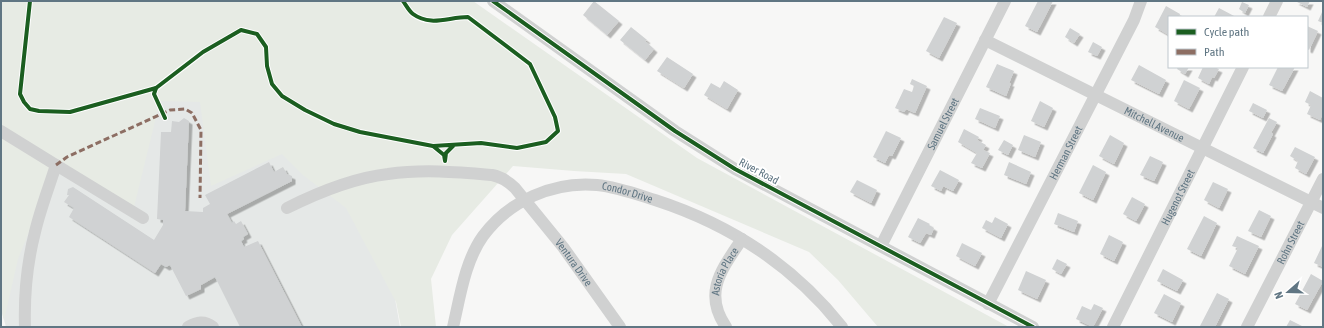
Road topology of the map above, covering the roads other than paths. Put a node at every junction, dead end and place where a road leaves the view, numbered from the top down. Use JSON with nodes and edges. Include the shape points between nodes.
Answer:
{"nodes":[{"id":1,"x":494,"y":1,"type":"edge"},
{"id":2,"x":1005,"y":1,"type":"edge"},
{"id":3,"x":1141,"y":1,"type":"edge"},
{"id":4,"x":1277,"y":1,"type":"edge"},
{"id":5,"x":1269,"y":16,"type":"edge"},
{"id":6,"x":985,"y":40,"type":"junction"},
{"id":7,"x":1242,"y":68,"type":"edge"},
{"id":8,"x":1096,"y":95,"type":"junction"},
{"id":9,"x":1,"y":131,"type":"edge"},
{"id":10,"x":1202,"y":148,"type":"junction"},
{"id":11,"x":56,"y":165,"type":"junction"},
{"id":12,"x":1323,"y":179,"type":"edge"},
{"id":13,"x":525,"y":200,"type":"junction"},
{"id":14,"x":1312,"y":203,"type":"junction"},
{"id":15,"x":287,"y":208,"type":"dead end"},
{"id":16,"x":1323,"y":208,"type":"edge"},
{"id":17,"x":143,"y":218,"type":"dead end"},
{"id":18,"x":742,"y":239,"type":"junction"},
{"id":19,"x":881,"y":246,"type":"junction"},
{"id":20,"x":988,"y":304,"type":"junction"},
{"id":21,"x":25,"y":327,"type":"edge"},
{"id":22,"x":188,"y":327,"type":"edge"},
{"id":23,"x":213,"y":327,"type":"edge"},
{"id":24,"x":453,"y":327,"type":"edge"},
{"id":25,"x":620,"y":327,"type":"edge"},
{"id":26,"x":726,"y":327,"type":"edge"},
{"id":27,"x":842,"y":327,"type":"edge"},
{"id":28,"x":1033,"y":327,"type":"edge"},
{"id":29,"x":1113,"y":327,"type":"edge"},
{"id":30,"x":1247,"y":327,"type":"edge"}],
"edges":[{"from":1,"to":19,"type":"street","name":"River Road","via":[[675,131],[735,169]]},
{"from":2,"to":6,"type":"street","name":"Samuel Street"},
{"from":3,"to":8,"type":"street","name":"Herman Street"},
{"from":4,"to":5,"type":"street"},
{"from":6,"to":8,"type":"street","name":"Mitchell Avenue"},
{"from":6,"to":19,"type":"street","name":"Samuel Street"},
{"from":7,"to":10,"type":"street","name":"Hugenot Street"},
{"from":8,"to":10,"type":"street","name":"Mitchell Avenue"},
{"from":8,"to":20,"type":"street","name":"Herman Street"},
{"from":9,"to":11,"type":"street"},
{"from":10,"to":14,"type":"street","name":"Mitchell Avenue"},
{"from":10,"to":29,"type":"street","name":"Hugenot Street"},
{"from":11,"to":17,"type":"street"},
{"from":11,"to":21,"type":"street","via":[[29,259]]},
{"from":12,"to":14,"type":"street","name":"Rohn Street"},
{"from":13,"to":15,"type":"street","name":"Ventura Drive","via":[[500,176],[416,171],[388,174],[345,184]]},
{"from":13,"to":18,"type":"street","name":"Condor Drive","via":[[571,185],[611,187],[694,214]]},
{"from":13,"to":24,"type":"street","name":"Condor Drive","via":[[509,209],[483,237],[466,273]]},
{"from":13,"to":25,"type":"street","name":"Ventura Drive"},
{"from":14,"to":16,"type":"street","name":"Mitchell Avenue"},
{"from":14,"to":30,"type":"street","name":"Rohn Street"},
{"from":18,"to":26,"type":"street","name":"Astoria Place","via":[[721,271],[717,282],[717,306]]},
{"from":18,"to":27,"type":"street","name":"Condor Drive","via":[[798,280]]},
{"from":19,"to":20,"type":"street","name":"River Road"},
{"from":20,"to":28,"type":"street","name":"River Road"},
{"from":22,"to":23,"type":"street","via":[[200,322]]}]}
